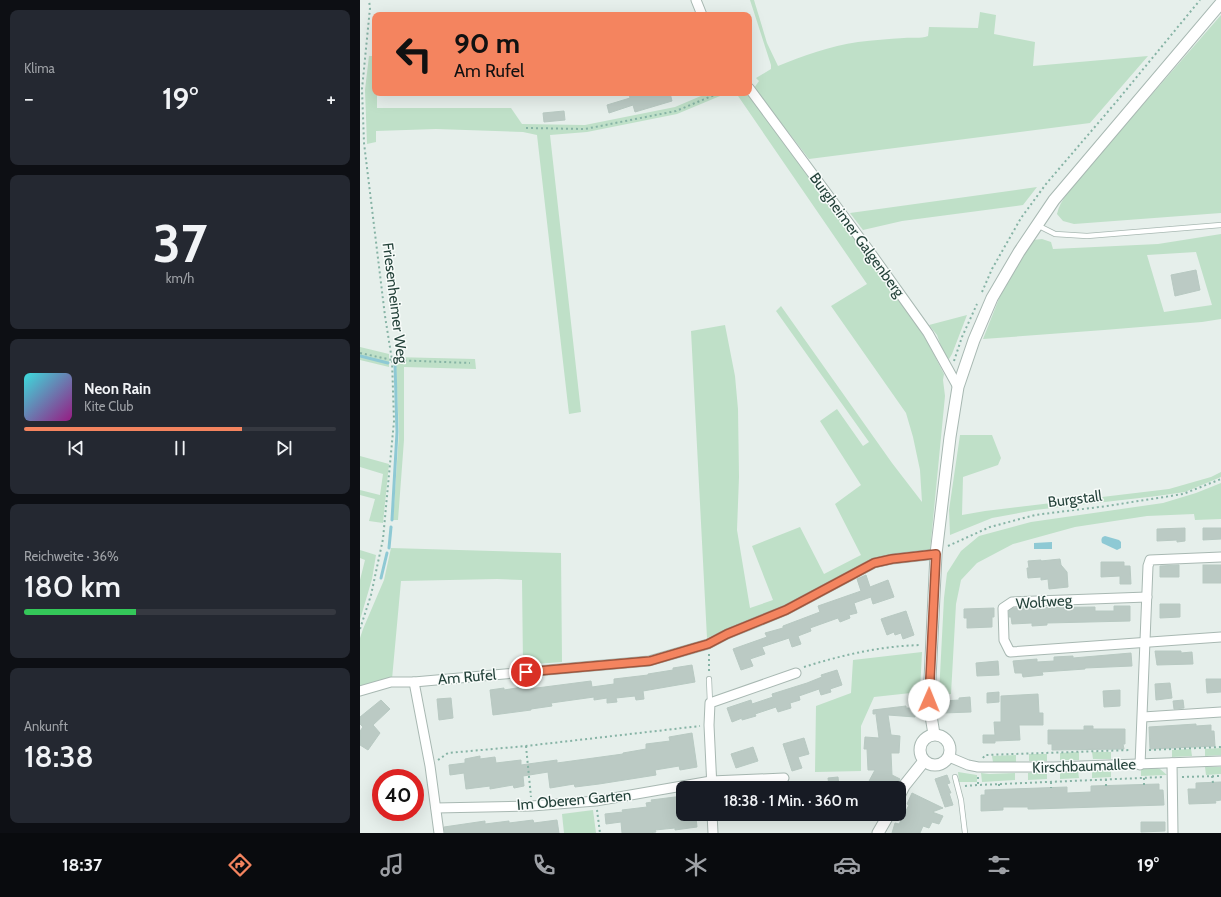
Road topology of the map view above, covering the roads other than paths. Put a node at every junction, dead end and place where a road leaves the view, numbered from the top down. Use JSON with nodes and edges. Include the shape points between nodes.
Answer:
{"nodes":[{"id":1,"x":696,"y":0,"type":"edge"},
{"id":2,"x":1221,"y":3,"type":"edge"},
{"id":3,"x":701,"y":12,"type":"edge"},
{"id":4,"x":752,"y":92,"type":"edge"},
{"id":5,"x":1221,"y":224,"type":"edge"},
{"id":6,"x":1037,"y":225,"type":"junction"},
{"id":7,"x":958,"y":387,"type":"junction"},
{"id":8,"x":936,"y":554,"type":"junction"},
{"id":9,"x":1221,"y":557,"type":"edge"},
{"id":10,"x":1147,"y":597,"type":"junction"},
{"id":11,"x":1221,"y":637,"type":"edge"},
{"id":12,"x":1145,"y":642,"type":"junction"},
{"id":13,"x":796,"y":673,"type":"road end"},
{"id":14,"x":709,"y":678,"type":"road end"},
{"id":15,"x":414,"y":682,"type":"junction"},
{"id":16,"x":360,"y":691,"type":"edge"},
{"id":17,"x":710,"y":703,"type":"junction"},
{"id":18,"x":1221,"y":712,"type":"edge"},
{"id":19,"x":1143,"y":717,"type":"junction"},
{"id":20,"x":934,"y":734,"type":"junction"},
{"id":21,"x":949,"y":757,"type":"junction"},
{"id":22,"x":924,"y":761,"type":"junction"},
{"id":23,"x":1221,"y":761,"type":"edge"},
{"id":24,"x":1172,"y":763,"type":"junction"},
{"id":25,"x":1140,"y":764,"type":"junction"},
{"id":26,"x":955,"y":777,"type":"dead end"},
{"id":27,"x":784,"y":778,"type":"dead end"},
{"id":28,"x":712,"y":781,"type":"edge"},
{"id":29,"x":753,"y":781,"type":"edge"},
{"id":30,"x":906,"y":784,"type":"edge"},
{"id":31,"x":676,"y":790,"type":"edge"},
{"id":32,"x":436,"y":808,"type":"junction"},
{"id":33,"x":712,"y":821,"type":"edge"},
{"id":34,"x":885,"y":821,"type":"edge"},
{"id":35,"x":439,"y":833,"type":"edge"},
{"id":36,"x":712,"y":833,"type":"edge"},
{"id":37,"x":878,"y":833,"type":"edge"},
{"id":38,"x":965,"y":833,"type":"edge"},
{"id":39,"x":1173,"y":833,"type":"edge"}],
"edges":[{"from":1,"to":3,"type":"street"},
{"from":2,"to":6,"type":"street","via":[[1054,200]]},
{"from":4,"to":7,"type":"street","name":"Burgheimer Galgenberg","via":[[928,333]]},
{"from":5,"to":6,"type":"lane","via":[[1087,236],[1055,234]]},
{"from":6,"to":7,"type":"street","via":[[992,298]]},
{"from":7,"to":8,"type":"street"},
{"from":8,"to":15,"type":"street","name":"Am Rufel","via":[[874,563],[786,610],[708,644],[650,661]]},
{"from":8,"to":20,"type":"street","via":[[929,700]]},
{"from":9,"to":10,"type":"street","via":[[1150,560]]},
{"from":10,"to":12,"type":"street"},
{"from":10,"to":12,"type":"street","name":"Wolfweg","via":[[1012,602],[1003,608],[1004,640],[1010,652]]},
{"from":11,"to":12,"type":"street"},
{"from":12,"to":19,"type":"street"},
{"from":13,"to":17,"type":"street"},
{"from":14,"to":17,"type":"lane"},
{"from":15,"to":16,"type":"street","name":"Am Rufel","via":[[391,682]]},
{"from":15,"to":32,"type":"street"},
{"from":17,"to":28,"type":"street"},
{"from":18,"to":19,"type":"street"},
{"from":19,"to":25,"type":"street"},
{"from":20,"to":21,"type":"street","via":[[943,736],[949,743]]},
{"from":20,"to":22,"type":"street","via":[[926,737],[920,745]]},
{"from":21,"to":22,"type":"street","via":[[938,765]]},
{"from":21,"to":25,"type":"street","name":"Kirschbaumallee","via":[[978,767],[1033,768]]},
{"from":22,"to":30,"type":"street"},
{"from":23,"to":24,"type":"street","name":"Kirschbaumallee"},
{"from":24,"to":25,"type":"street","name":"Kirschbaumallee"},
{"from":24,"to":39,"type":"street"},
{"from":26,"to":38,"type":"lane"},
{"from":27,"to":29,"type":"street","name":"Im Oberen Garten"},
{"from":31,"to":32,"type":"street","name":"Im Oberen Garten","via":[[596,801],[532,806]]},
{"from":32,"to":35,"type":"street"},
{"from":33,"to":36,"type":"street"},
{"from":34,"to":37,"type":"street"}]}
